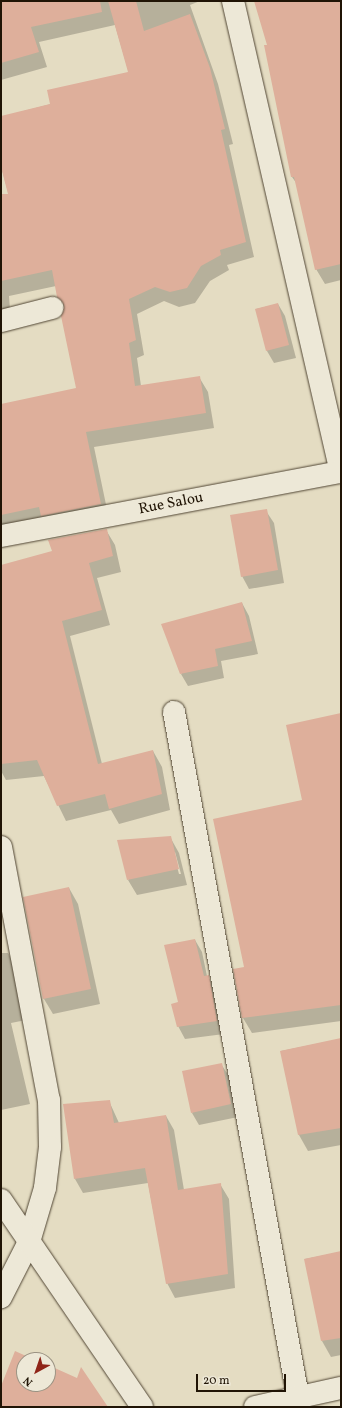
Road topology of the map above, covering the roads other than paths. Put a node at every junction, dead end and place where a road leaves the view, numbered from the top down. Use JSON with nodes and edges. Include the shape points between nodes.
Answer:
{"nodes":[{"id":1,"x":234,"y":1,"type":"edge"},
{"id":2,"x":52,"y":308,"type":"dead end"},
{"id":3,"x":1,"y":321,"type":"edge"},
{"id":4,"x":341,"y":472,"type":"edge"},
{"id":5,"x":1,"y":536,"type":"edge"},
{"id":6,"x":174,"y":712,"type":"dead end"},
{"id":7,"x":1,"y":847,"type":"edge"},
{"id":8,"x":1,"y":1200,"type":"edge"},
{"id":9,"x":29,"y":1242,"type":"junction"},
{"id":10,"x":1,"y":1297,"type":"edge"},
{"id":11,"x":341,"y":1388,"type":"edge"},
{"id":12,"x":298,"y":1397,"type":"junction"},
{"id":13,"x":142,"y":1407,"type":"edge"},
{"id":14,"x":255,"y":1407,"type":"edge"}],
"edges":[{"from":1,"to":4,"type":"street"},
{"from":2,"to":3,"type":"street"},
{"from":4,"to":5,"type":"street","name":"Rue Salou"},
{"from":6,"to":12,"type":"street"},
{"from":7,"to":9,"type":"street","via":[[49,1100],[50,1148],[45,1188]]},
{"from":8,"to":9,"type":"street"},
{"from":9,"to":10,"type":"street"},
{"from":9,"to":13,"type":"street"},
{"from":11,"to":12,"type":"street"},
{"from":12,"to":14,"type":"street"}]}
